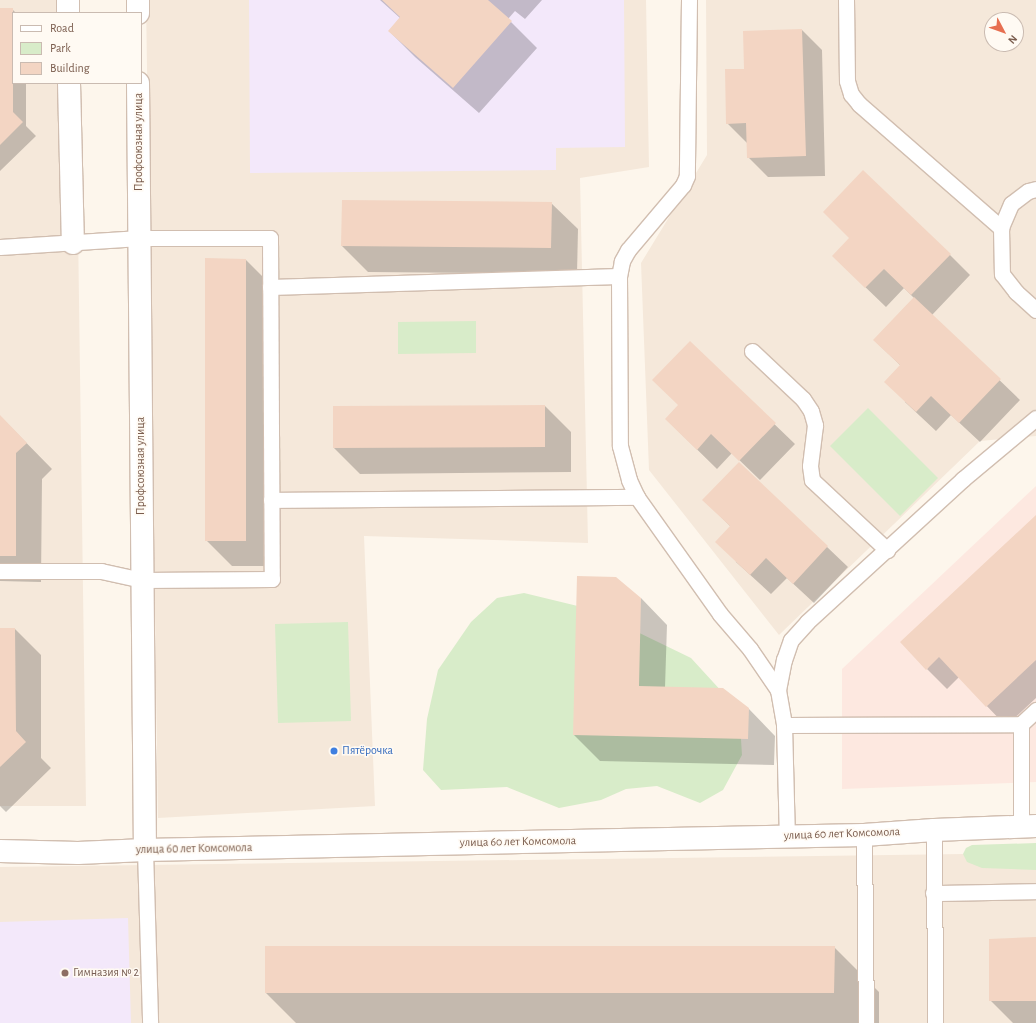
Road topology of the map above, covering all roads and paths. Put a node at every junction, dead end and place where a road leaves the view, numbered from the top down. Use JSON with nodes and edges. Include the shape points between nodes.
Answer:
{"nodes":[{"id":1,"x":68,"y":0,"type":"edge"},
{"id":2,"x":138,"y":0,"type":"edge"},
{"id":3,"x":689,"y":0,"type":"edge"},
{"id":4,"x":846,"y":0,"type":"edge"},
{"id":5,"x":68,"y":12,"type":"edge"},
{"id":6,"x":138,"y":12,"type":"edge"},
{"id":7,"x":70,"y":84,"type":"edge"},
{"id":8,"x":138,"y":84,"type":"edge"},
{"id":9,"x":1036,"y":189,"type":"edge"},
{"id":10,"x":1001,"y":228,"type":"junction"},
{"id":11,"x":140,"y":238,"type":"junction"},
{"id":12,"x":73,"y":243,"type":"junction"},
{"id":13,"x":0,"y":247,"type":"edge"},
{"id":14,"x":619,"y":276,"type":"junction"},
{"id":15,"x":270,"y":288,"type":"junction"},
{"id":16,"x":1036,"y":310,"type":"edge"},
{"id":17,"x":752,"y":352,"type":"dead end"},
{"id":18,"x":1036,"y":418,"type":"edge"},
{"id":19,"x":637,"y":497,"type":"junction"},
{"id":20,"x":271,"y":500,"type":"junction"},
{"id":21,"x":887,"y":550,"type":"junction"},
{"id":22,"x":0,"y":570,"type":"edge"},
{"id":23,"x":142,"y":580,"type":"junction"},
{"id":24,"x":778,"y":690,"type":"junction"},
{"id":25,"x":1036,"y":710,"type":"edge"},
{"id":26,"x":1036,"y":723,"type":"edge"},
{"id":27,"x":1021,"y":724,"type":"junction"},
{"id":28,"x":784,"y":725,"type":"junction"},
{"id":29,"x":1028,"y":827,"type":"edge"},
{"id":30,"x":934,"y":830,"type":"junction"},
{"id":31,"x":864,"y":835,"type":"junction"},
{"id":32,"x":787,"y":836,"type":"junction"},
{"id":33,"x":145,"y":850,"type":"junction"},
{"id":34,"x":0,"y":851,"type":"edge"},
{"id":35,"x":1036,"y":891,"type":"edge"},
{"id":36,"x":933,"y":893,"type":"junction"},
{"id":37,"x":150,"y":1023,"type":"edge"},
{"id":38,"x":866,"y":1023,"type":"edge"},
{"id":39,"x":935,"y":1023,"type":"edge"}],
"edges":[{"from":1,"to":5,"type":"street"},
{"from":2,"to":6,"type":"street"},
{"from":3,"to":14,"type":"lane","via":[[687,176],[683,185],[628,250],[622,261]]},
{"from":4,"to":10,"type":"lane","via":[[847,81],[851,94],[859,104]]},
{"from":7,"to":12,"type":"street"},
{"from":8,"to":11,"type":"street","name":"Профсоюзная улица"},
{"from":9,"to":10,"type":"lane","via":[[1028,191],[1011,204]]},
{"from":10,"to":16,"type":"lane","via":[[1002,274],[1016,292]]},
{"from":11,"to":12,"type":"lane"},
{"from":11,"to":15,"type":"lane","via":[[270,238]]},
{"from":11,"to":23,"type":"street","name":"Профсоюзная улица"},
{"from":12,"to":13,"type":"lane"},
{"from":14,"to":15,"type":"lane"},
{"from":14,"to":19,"type":"lane","via":[[620,446],[629,480]]},
{"from":15,"to":20,"type":"lane"},
{"from":17,"to":21,"type":"lane","via":[[803,399],[811,411],[815,425],[810,466],[812,480]]},
{"from":18,"to":21,"type":"lane","via":[[962,479]]},
{"from":19,"to":20,"type":"lane"},
{"from":19,"to":24,"type":"lane"},
{"from":20,"to":23,"type":"lane","via":[[272,579]]},
{"from":21,"to":24,"type":"lane","via":[[807,622],[791,640]]},
{"from":22,"to":23,"type":"lane","via":[[101,571]]},
{"from":23,"to":33,"type":"street","name":"Профсоюзная улица"},
{"from":24,"to":28,"type":"lane"},
{"from":25,"to":27,"type":"lane"},
{"from":26,"to":27,"type":"lane"},
{"from":27,"to":28,"type":"lane"},
{"from":27,"to":29,"type":"lane"},
{"from":28,"to":32,"type":"lane"},
{"from":29,"to":30,"type":"street","name":"улица 60 лет Комсомола"},
{"from":30,"to":31,"type":"street","name":"улица 60 лет Комсомола"},
{"from":30,"to":36,"type":"lane"},
{"from":31,"to":32,"type":"street","name":"улица 60 лет Комсомола"},
{"from":31,"to":38,"type":"lane"},
{"from":32,"to":33,"type":"street","name":"улица 60 лет Комсомола"},
{"from":33,"to":34,"type":"street","name":"улица 60 лет Комсомола","via":[[78,853]]},
{"from":33,"to":37,"type":"lane"},
{"from":35,"to":36,"type":"lane"},
{"from":36,"to":39,"type":"lane"}]}
